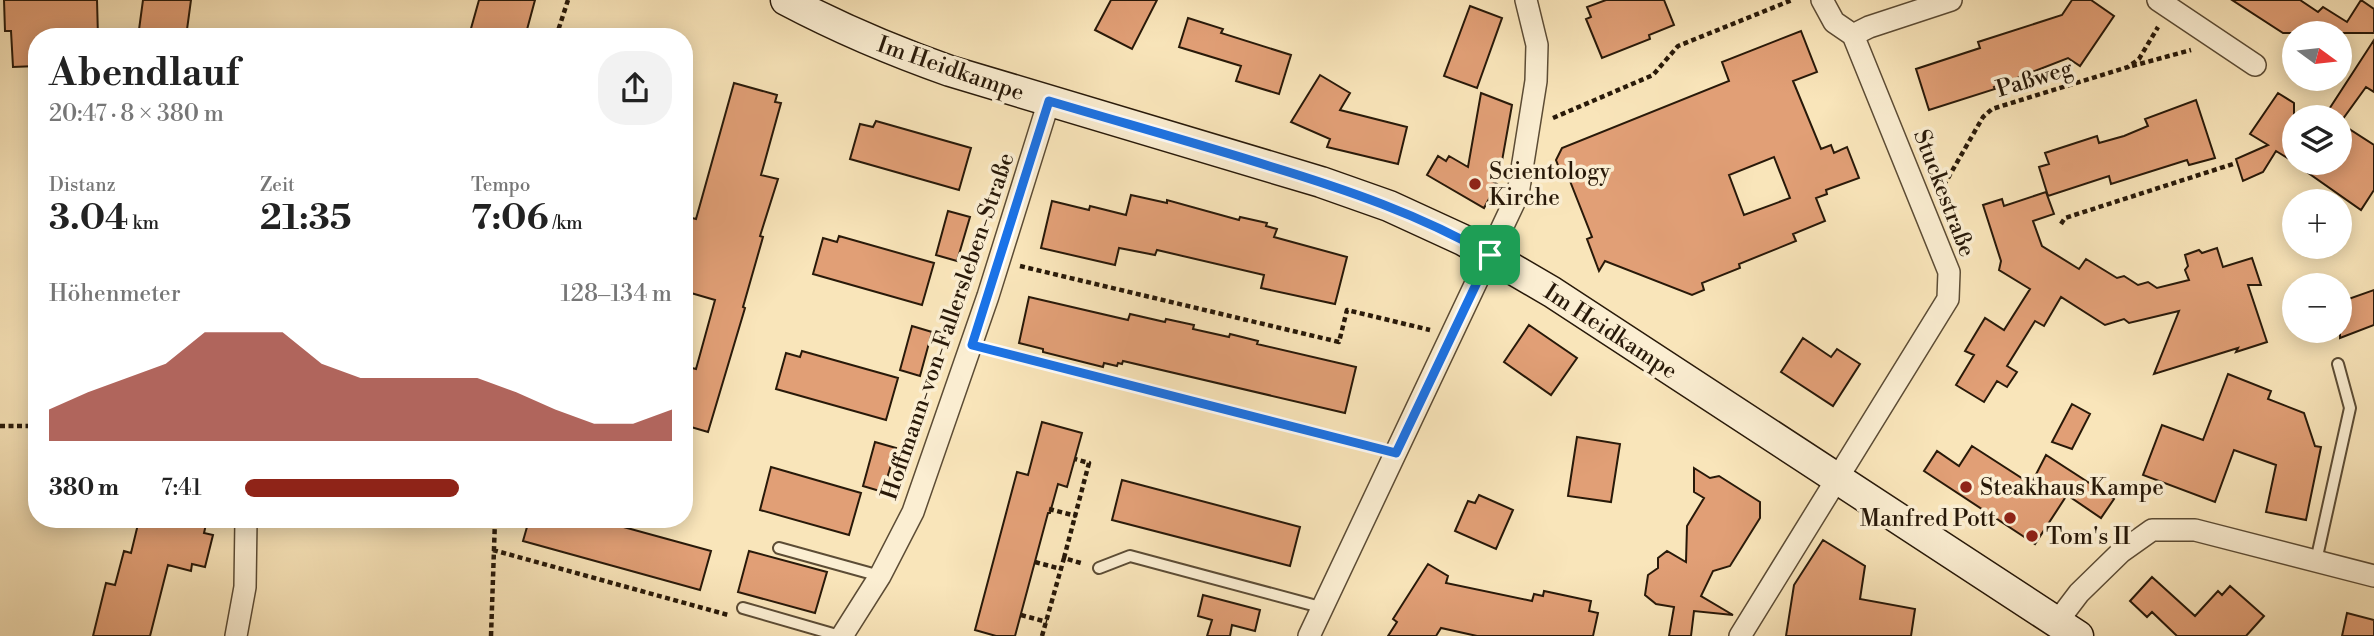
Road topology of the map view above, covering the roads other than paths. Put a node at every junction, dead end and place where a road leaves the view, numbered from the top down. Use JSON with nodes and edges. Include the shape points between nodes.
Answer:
{"nodes":[{"id":1,"x":786,"y":0,"type":"edge"},
{"id":2,"x":1526,"y":0,"type":"edge"},
{"id":3,"x":1822,"y":0,"type":"edge"},
{"id":4,"x":1951,"y":0,"type":"edge"},
{"id":5,"x":2164,"y":4,"type":"edge"},
{"id":6,"x":1853,"y":34,"type":"junction"},
{"id":7,"x":2255,"y":65,"type":"dead end"},
{"id":8,"x":1049,"y":101,"type":"junction"},
{"id":9,"x":1490,"y":255,"type":"junction"},
{"id":10,"x":2338,"y":364,"type":"dead end"},
{"id":11,"x":1839,"y":479,"type":"junction"},
{"id":12,"x":246,"y":528,"type":"edge"},
{"id":13,"x":779,"y":548,"type":"dead end"},
{"id":14,"x":2316,"y":561,"type":"junction"},
{"id":15,"x":1099,"y":568,"type":"road end"},
{"id":16,"x":880,"y":576,"type":"junction"},
{"id":17,"x":2374,"y":576,"type":"edge"},
{"id":18,"x":743,"y":608,"type":"road end"},
{"id":19,"x":1324,"y":608,"type":"junction"},
{"id":20,"x":2067,"y":629,"type":"edge"},
{"id":21,"x":236,"y":636,"type":"edge"},
{"id":22,"x":841,"y":636,"type":"edge"},
{"id":23,"x":1309,"y":636,"type":"edge"},
{"id":24,"x":1740,"y":636,"type":"edge"}],
"edges":[{"from":1,"to":8,"type":"street","name":"Im Heidkampe","via":[[900,54]]},
{"from":2,"to":9,"type":"street","via":[[1537,46],[1536,81],[1518,194]]},
{"from":3,"to":6,"type":"street","name":"Stuckestraße","via":[[1834,23]]},
{"from":4,"to":6,"type":"street"},
{"from":5,"to":7,"type":"street"},
{"from":6,"to":11,"type":"street","name":"Stuckestraße","via":[[1950,272],[1948,299]]},
{"from":8,"to":9,"type":"street","name":"Im Heidkampe","via":[[1321,182],[1420,220]]},
{"from":8,"to":16,"type":"street","name":"Hoffmann-von-Fallersleben-Straße","via":[[972,345],[913,512]]},
{"from":9,"to":11,"type":"street","name":"Im Heidkampe"},
{"from":9,"to":19,"type":"street"},
{"from":10,"to":14,"type":"lane","via":[[2350,408]]},
{"from":11,"to":20,"type":"street","name":"Im Heidkampe"},
{"from":11,"to":24,"type":"street","name":"Stuckestraße"},
{"from":12,"to":21,"type":"street","via":[[245,587]]},
{"from":13,"to":16,"type":"lane"},
{"from":14,"to":17,"type":"street"},
{"from":14,"to":20,"type":"street","via":[[2195,530],[2152,530],[2121,552],[2079,593]]},
{"from":15,"to":19,"type":"lane","via":[[1130,556]]},
{"from":16,"to":22,"type":"street","name":"Hoffmann-von-Fallersleben-Straße"},
{"from":18,"to":22,"type":"lane"},
{"from":19,"to":23,"type":"street"}]}
